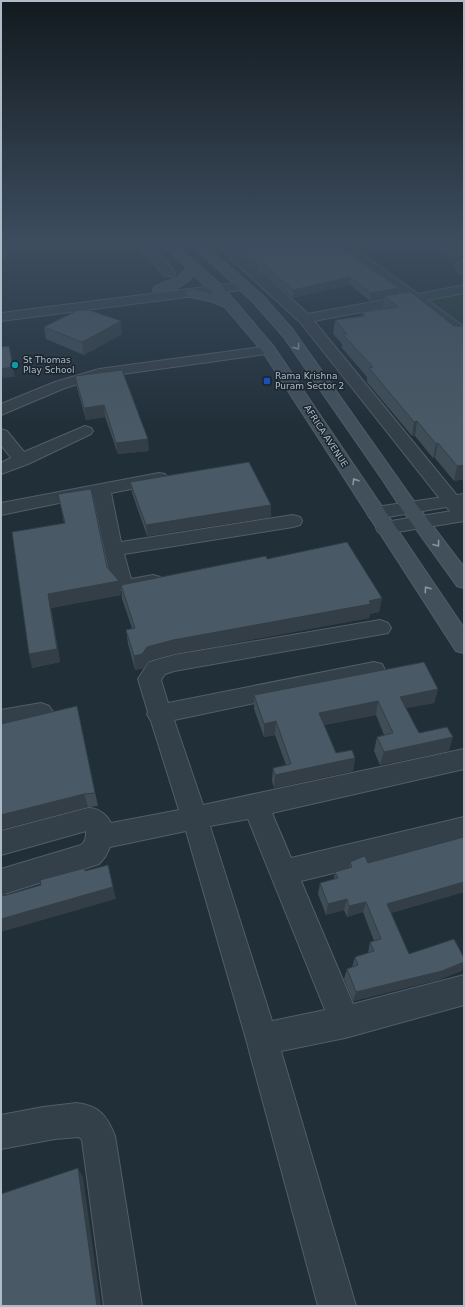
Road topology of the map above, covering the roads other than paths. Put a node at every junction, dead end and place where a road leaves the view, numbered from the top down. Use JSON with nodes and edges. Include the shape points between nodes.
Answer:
{"nodes":[{"id":1,"x":34,"y":305,"type":"edge"},
{"id":2,"x":97,"y":305,"type":"edge"},
{"id":3,"x":230,"y":305,"type":"edge"},
{"id":4,"x":263,"y":305,"type":"edge"},
{"id":5,"x":291,"y":305,"type":"edge"},
{"id":6,"x":379,"y":305,"type":"edge"},
{"id":7,"x":425,"y":305,"type":"edge"},
{"id":8,"x":1,"y":309,"type":"edge"},
{"id":9,"x":1,"y":317,"type":"edge"},
{"id":10,"x":306,"y":319,"type":"junction"},
{"id":11,"x":464,"y":334,"type":"edge"},
{"id":12,"x":269,"y":350,"type":"junction"},
{"id":13,"x":1,"y":410,"type":"edge"},
{"id":14,"x":85,"y":431,"type":"dead end"},
{"id":15,"x":1,"y":434,"type":"edge"},
{"id":16,"x":341,"y":458,"type":"junction"},
{"id":17,"x":22,"y":460,"type":"junction"},
{"id":18,"x":1,"y":469,"type":"edge"},
{"id":19,"x":179,"y":475,"type":"edge"},
{"id":20,"x":101,"y":488,"type":"junction"},
{"id":21,"x":409,"y":507,"type":"junction"},
{"id":22,"x":1,"y":508,"type":"edge"},
{"id":23,"x":460,"y":508,"type":"edge"},
{"id":24,"x":293,"y":521,"type":"dead end"},
{"id":25,"x":381,"y":521,"type":"junction"},
{"id":26,"x":420,"y":523,"type":"junction"},
{"id":27,"x":113,"y":549,"type":"junction"},
{"id":28,"x":168,"y":580,"type":"edge"},
{"id":29,"x":464,"y":581,"type":"edge"},
{"id":30,"x":380,"y":628,"type":"dead end"},
{"id":31,"x":453,"y":628,"type":"junction"},
{"id":32,"x":464,"y":645,"type":"edge"},
{"id":33,"x":374,"y":670,"type":"edge"},
{"id":34,"x":41,"y":712,"type":"dead end"},
{"id":35,"x":159,"y":714,"type":"junction"},
{"id":36,"x":1,"y":719,"type":"edge"},
{"id":37,"x":464,"y":759,"type":"edge"},
{"id":38,"x":256,"y":806,"type":"junction"},
{"id":39,"x":195,"y":819,"type":"junction"},
{"id":40,"x":464,"y":829,"type":"edge"},
{"id":41,"x":100,"y":837,"type":"junction"},
{"id":42,"x":1,"y":843,"type":"edge"},
{"id":43,"x":284,"y":872,"type":"junction"},
{"id":44,"x":1,"y":882,"type":"edge"},
{"id":45,"x":464,"y":990,"type":"edge"},
{"id":46,"x":345,"y":1022,"type":"junction"},
{"id":47,"x":262,"y":1039,"type":"junction"},
{"id":48,"x":1,"y":1132,"type":"edge"},
{"id":49,"x":123,"y":1306,"type":"edge"},
{"id":50,"x":337,"y":1306,"type":"edge"}],
"edges":[{"from":1,"to":8,"type":"street"},
{"from":2,"to":9,"type":"street"},
{"from":3,"to":12,"type":"main road","name":"AFRICA AVENUE"},
{"from":4,"to":21,"type":"main road","one_way":true,"via":[[288,333]]},
{"from":5,"to":10,"type":"street"},
{"from":6,"to":10,"type":"street"},
{"from":7,"to":11,"type":"street"},
{"from":10,"to":23,"type":"street"},
{"from":12,"to":13,"type":"street","via":[[100,373],[60,385]]},
{"from":12,"to":16,"type":"main road","name":"AFRICA AVENUE"},
{"from":14,"to":17,"type":"street"},
{"from":15,"to":17,"type":"street"},
{"from":25,"to":16,"type":"main road","name":"AFRICA AVENUE","one_way":true},
{"from":16,"to":31,"type":"main road","via":[[336,465],[338,478],[364,518],[425,609]]},
{"from":17,"to":18,"type":"street"},
{"from":19,"to":20,"type":"street"},
{"from":20,"to":22,"type":"street"},
{"from":20,"to":27,"type":"street"},
{"from":21,"to":23,"type":"street"},
{"from":21,"to":25,"type":"street"},
{"from":21,"to":26,"type":"main road"},
{"from":23,"to":26,"type":"street"},
{"from":24,"to":27,"type":"street"},
{"from":25,"to":26,"type":"street"},
{"from":31,"to":25,"type":"main road","name":"AFRICA AVENUE","one_way":true},
{"from":26,"to":29,"type":"main road","one_way":true},
{"from":27,"to":28,"type":"street","via":[[124,584],[130,586]]},
{"from":30,"to":35,"type":"street","via":[[163,665],[157,668],[149,679]]},
{"from":31,"to":32,"type":"main road","name":"AFRICA AVENUE"},
{"from":33,"to":35,"type":"street"},
{"from":34,"to":36,"type":"street"},
{"from":35,"to":39,"type":"street"},
{"from":37,"to":38,"type":"street"},
{"from":38,"to":39,"type":"street"},
{"from":38,"to":43,"type":"street"},
{"from":39,"to":41,"type":"street"},
{"from":39,"to":47,"type":"street"},
{"from":40,"to":43,"type":"street"},
{"from":41,"to":42,"type":"street","via":[[99,826],[88,819]]},
{"from":41,"to":44,"type":"street","via":[[97,848],[84,857]]},
{"from":43,"to":46,"type":"street"},
{"from":45,"to":46,"type":"street"},
{"from":46,"to":47,"type":"street"},
{"from":47,"to":50,"type":"street"},
{"from":48,"to":49,"type":"street","via":[[71,1120],[85,1121],[93,1127],[98,1136]]}]}
